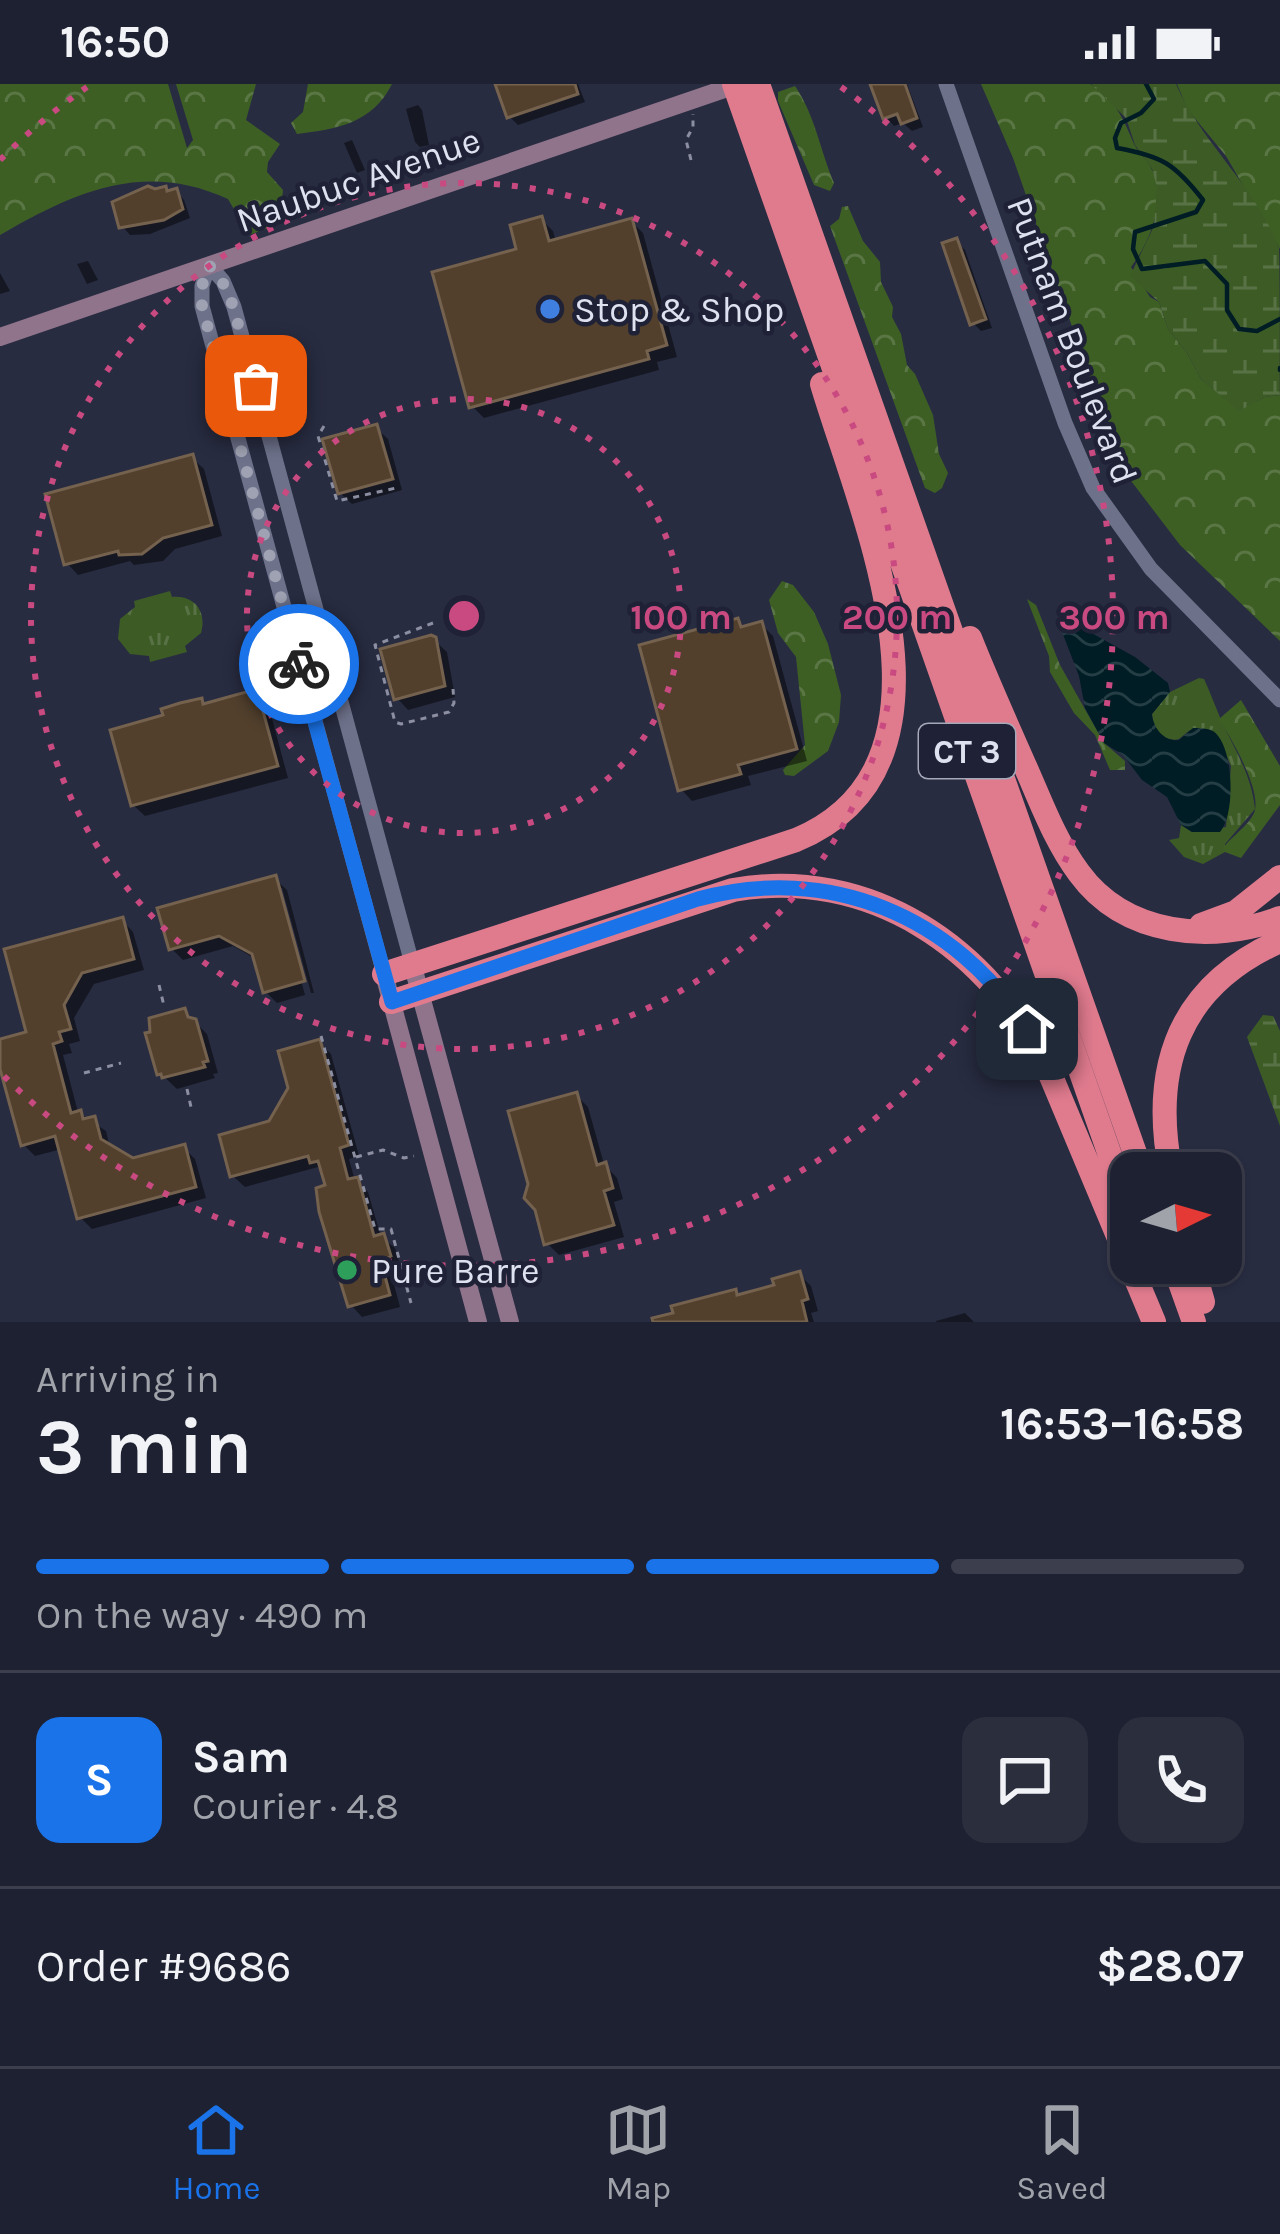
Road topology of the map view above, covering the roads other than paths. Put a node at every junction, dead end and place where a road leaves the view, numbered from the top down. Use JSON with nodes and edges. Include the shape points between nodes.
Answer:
{"nodes":[{"id":1,"x":736,"y":84,"type":"edge"},
{"id":2,"x":758,"y":84,"type":"edge"},
{"id":3,"x":946,"y":84,"type":"edge"},
{"id":4,"x":757,"y":117,"type":"junction"},
{"id":5,"x":209,"y":265,"type":"junction"},
{"id":6,"x":805,"y":287,"type":"junction"},
{"id":7,"x":0,"y":337,"type":"edge"},
{"id":8,"x":915,"y":530,"type":"junction"},
{"id":9,"x":306,"y":572,"type":"junction"},
{"id":10,"x":276,"y":580,"type":"junction"},
{"id":11,"x":314,"y":599,"type":"junction"},
{"id":12,"x":284,"y":607,"type":"junction"},
{"id":13,"x":1280,"y":700,"type":"edge"},
{"id":14,"x":1280,"y":877,"type":"edge"},
{"id":15,"x":1280,"y":918,"type":"edge"},
{"id":16,"x":1175,"y":930,"type":"junction"},
{"id":17,"x":1280,"y":941,"type":"edge"},
{"id":18,"x":1280,"y":956,"type":"edge"},
{"id":19,"x":1247,"y":957,"type":"junction"},
{"id":20,"x":413,"y":967,"type":"junction"},
{"id":21,"x":384,"y":974,"type":"junction"},
{"id":22,"x":421,"y":994,"type":"junction"},
{"id":23,"x":392,"y":1002,"type":"junction"},
{"id":24,"x":1135,"y":1152,"type":"edge"},
{"id":25,"x":1170,"y":1152,"type":"edge"},
{"id":26,"x":1110,"y":1155,"type":"edge"},
{"id":27,"x":1155,"y":1284,"type":"edge"},
{"id":28,"x":1180,"y":1284,"type":"edge"},
{"id":29,"x":1198,"y":1284,"type":"edge"},
{"id":30,"x":503,"y":1296,"type":"junction"},
{"id":31,"x":476,"y":1313,"type":"edge"},
{"id":32,"x":510,"y":1322,"type":"edge"},
{"id":33,"x":1154,"y":1322,"type":"edge"},
{"id":34,"x":1169,"y":1322,"type":"edge"},
{"id":35,"x":1194,"y":1322,"type":"edge"},
{"id":36,"x":1208,"y":1322,"type":"edge"}],
"edges":[{"from":1,"to":4,"type":"highway","number":"CT 3"},
{"from":1,"to":5,"type":"main road","name":"Naubuc Avenue"},
{"from":2,"to":4,"type":"highway","number":"CT 3"},
{"from":3,"to":13,"type":"street","name":"Putnam Boulevard","via":[[1093,488],[1151,569]]},
{"from":4,"to":6,"type":"highway","number":"CT 3"},
{"from":4,"to":8,"type":"highway","number":"CT 3"},
{"from":5,"to":7,"type":"main road","name":"Naubuc Avenue"},
{"from":5,"to":9,"type":"street","via":[[231,298]]},
{"from":5,"to":10,"type":"street","via":[[202,306]]},
{"from":6,"to":20,"type":"highway","via":[[810,340],[892,625],[892,706],[872,772],[843,809],[803,836]]},
{"from":6,"to":26,"type":"highway","number":"CT 3"},
{"from":8,"to":16,"type":"highway","via":[[940,564],[1071,861],[1104,898]]},
{"from":8,"to":24,"type":"highway","number":"CT 3"},
{"from":9,"to":10,"type":"street"},
{"from":9,"to":11,"type":"street"},
{"from":10,"to":12,"type":"street"},
{"from":11,"to":12,"type":"street"},
{"from":11,"to":20,"type":"street"},
{"from":12,"to":21,"type":"street"},
{"from":14,"to":16,"type":"highway","via":[[1232,914]]},
{"from":15,"to":16,"type":"highway","via":[[1221,934]]},
{"from":17,"to":19,"type":"highway"},
{"from":18,"to":19,"type":"highway"},
{"from":19,"to":25,"type":"highway","via":[[1209,986],[1180,1035],[1166,1099]]},
{"from":20,"to":21,"type":"highway"},
{"from":20,"to":22,"type":"main road"},
{"from":21,"to":23,"type":"main road"},
{"from":22,"to":23,"type":"highway"},
{"from":22,"to":30,"type":"main road"},
{"from":22,"to":33,"type":"highway","via":[[741,888],[825,890],[891,909],[966,956],[1027,1029]]},
{"from":23,"to":31,"type":"main road"},
{"from":27,"to":34,"type":"highway"},
{"from":28,"to":35,"type":"highway"},
{"from":29,"to":36,"type":"highway"},
{"from":30,"to":31,"type":"main road"},
{"from":30,"to":32,"type":"main road"}]}
